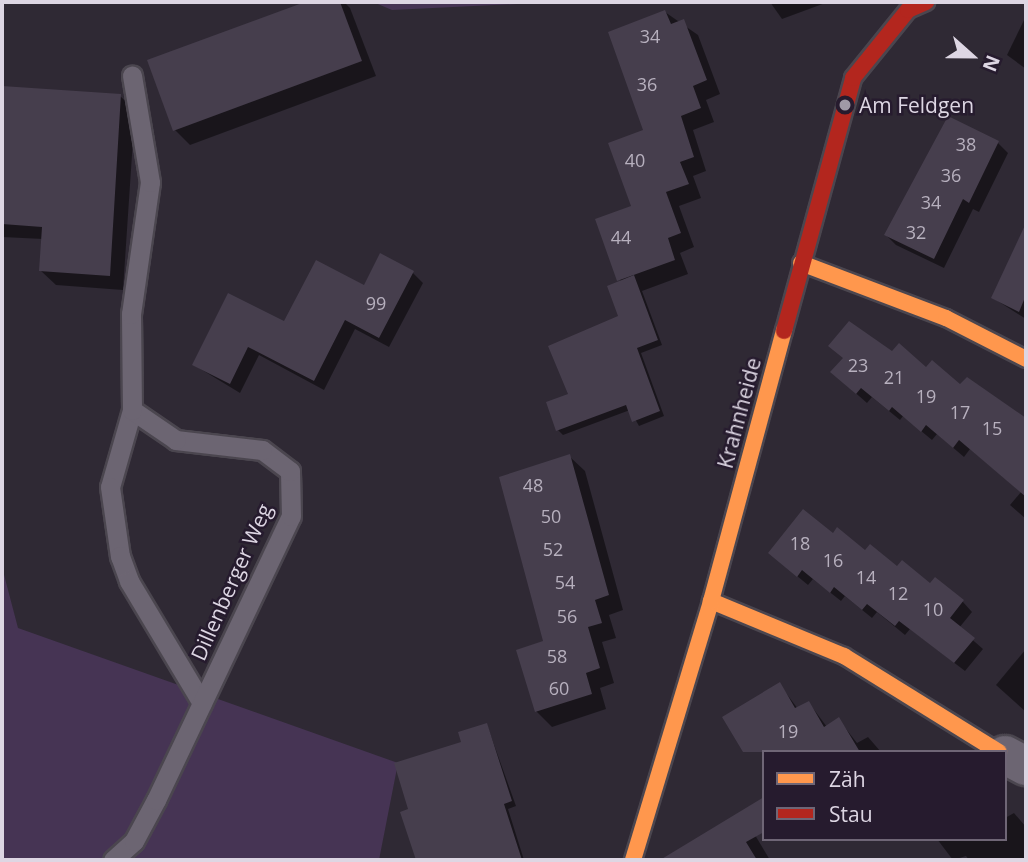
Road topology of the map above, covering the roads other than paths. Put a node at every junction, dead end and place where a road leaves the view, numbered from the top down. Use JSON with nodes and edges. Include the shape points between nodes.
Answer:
{"nodes":[{"id":1,"x":926,"y":2,"type":"edge"},
{"id":2,"x":132,"y":76,"type":"dead end"},
{"id":3,"x":801,"y":263,"type":"junction"},
{"id":4,"x":1026,"y":359,"type":"edge"},
{"id":5,"x":132,"y":410,"type":"junction"},
{"id":6,"x":711,"y":601,"type":"junction"},
{"id":7,"x":202,"y":703,"type":"junction"},
{"id":8,"x":996,"y":750,"type":"edge"},
{"id":9,"x":1007,"y":756,"type":"edge"},
{"id":10,"x":1026,"y":766,"type":"edge"},
{"id":11,"x":113,"y":860,"type":"edge"},
{"id":12,"x":633,"y":860,"type":"edge"}],
"edges":[{"from":1,"to":3,"type":"street","name":"Krahnheide","via":[[908,10],[853,78]]},
{"from":2,"to":5,"type":"lane","via":[[150,182],[131,314]]},
{"from":3,"to":4,"type":"street","via":[[946,318]]},
{"from":3,"to":6,"type":"street","name":"Krahnheide"},
{"from":5,"to":7,"type":"lane","via":[[110,487],[120,556],[134,591]]},
{"from":5,"to":7,"type":"lane","name":"Dillenberger Weg","via":[[176,440],[262,450],[290,471],[291,516]]},
{"from":6,"to":8,"type":"street","via":[[844,656]]},
{"from":6,"to":12,"type":"street","name":"Krahnheide"},
{"from":7,"to":11,"type":"lane","name":"Dillenberger Weg","via":[[134,841]]},
{"from":9,"to":10,"type":"street"}]}
